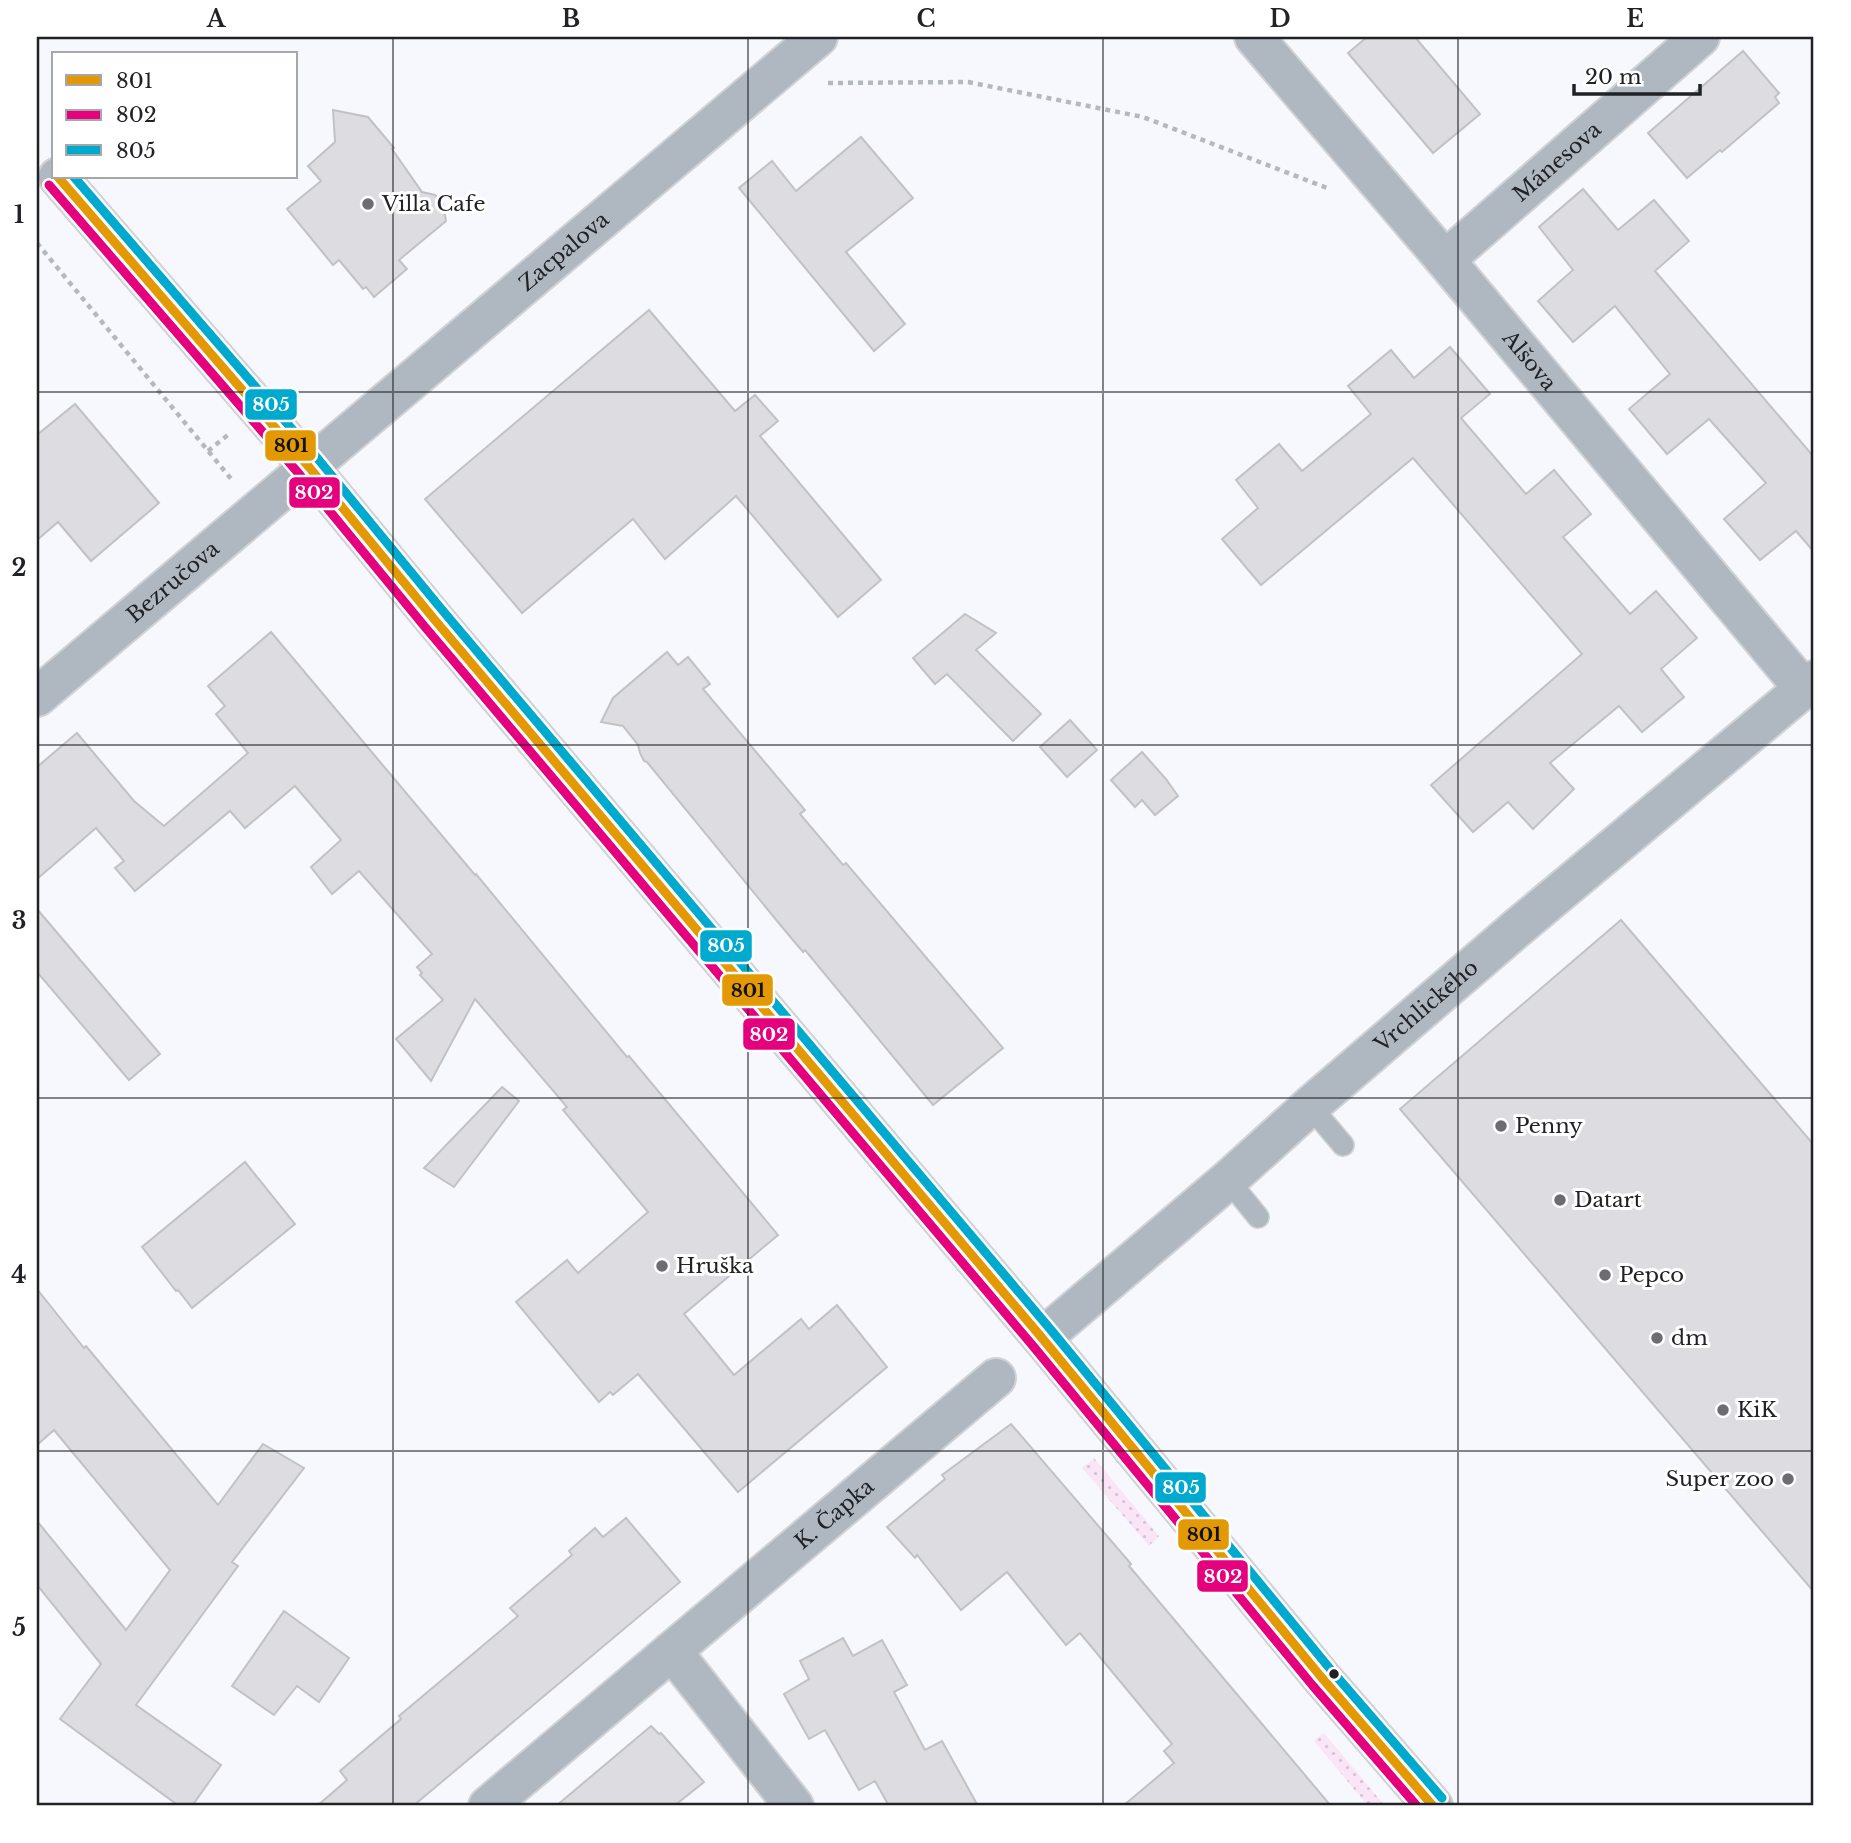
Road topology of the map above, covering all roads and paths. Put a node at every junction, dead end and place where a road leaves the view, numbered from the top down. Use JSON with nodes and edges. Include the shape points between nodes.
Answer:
{"nodes":[{"id":1,"x":818,"y":37,"type":"edge"},
{"id":2,"x":1254,"y":37,"type":"edge"},
{"id":3,"x":1700,"y":37,"type":"edge"},
{"id":4,"x":764,"y":83,"type":"junction"},
{"id":5,"x":37,"y":153,"type":"edge"},
{"id":6,"x":52,"y":170,"type":"edge"},
{"id":7,"x":59,"y":178,"type":"edge"},
{"id":8,"x":1335,"y":191,"type":"dead end"},
{"id":9,"x":37,"y":243,"type":"edge"},
{"id":10,"x":1445,"y":260,"type":"junction"},
{"id":11,"x":208,"y":451,"type":"dead end"},
{"id":12,"x":309,"y":467,"type":"junction"},
{"id":13,"x":1809,"y":684,"type":"edge"},
{"id":14,"x":37,"y":697,"type":"edge"},
{"id":15,"x":1310,"y":1105,"type":"junction"},
{"id":16,"x":1343,"y":1145,"type":"dead end"},
{"id":17,"x":1228,"y":1180,"type":"junction"},
{"id":18,"x":1258,"y":1217,"type":"dead end"},
{"id":19,"x":1042,"y":1338,"type":"junction"},
{"id":20,"x":996,"y":1378,"type":"dead end"},
{"id":21,"x":672,"y":1651,"type":"junction"},
{"id":22,"x":488,"y":1806,"type":"edge"},
{"id":23,"x":794,"y":1806,"type":"edge"},
{"id":24,"x":1433,"y":1806,"type":"edge"}],
"edges":[{"from":1,"to":4,"type":"street","name":"Zacpalova"},
{"from":2,"to":10,"type":"street","name":"Alšova"},
{"from":3,"to":10,"type":"street","name":"Mánesova"},
{"from":4,"to":8,"type":"path","via":[[968,82],[1143,117]]},
{"from":4,"to":12,"type":"street","name":"Zacpalova"},
{"from":5,"to":6,"type":"main road"},
{"from":7,"to":12,"type":"main road"},
{"from":9,"to":11,"type":"path"},
{"from":10,"to":13,"type":"street","name":"Alšova"},
{"from":12,"to":14,"type":"street","name":"Bezručova"},
{"from":12,"to":19,"type":"main road"},
{"from":13,"to":15,"type":"street","name":"Vrchlického"},
{"from":15,"to":16,"type":"lane"},
{"from":15,"to":17,"type":"street","name":"Vrchlického"},
{"from":17,"to":18,"type":"lane"},
{"from":17,"to":19,"type":"street","name":"Vrchlického"},
{"from":19,"to":24,"type":"main road"},
{"from":20,"to":21,"type":"street","name":"K. Čapka"},
{"from":21,"to":22,"type":"street","name":"K. Čapka"},
{"from":21,"to":23,"type":"street"}]}
